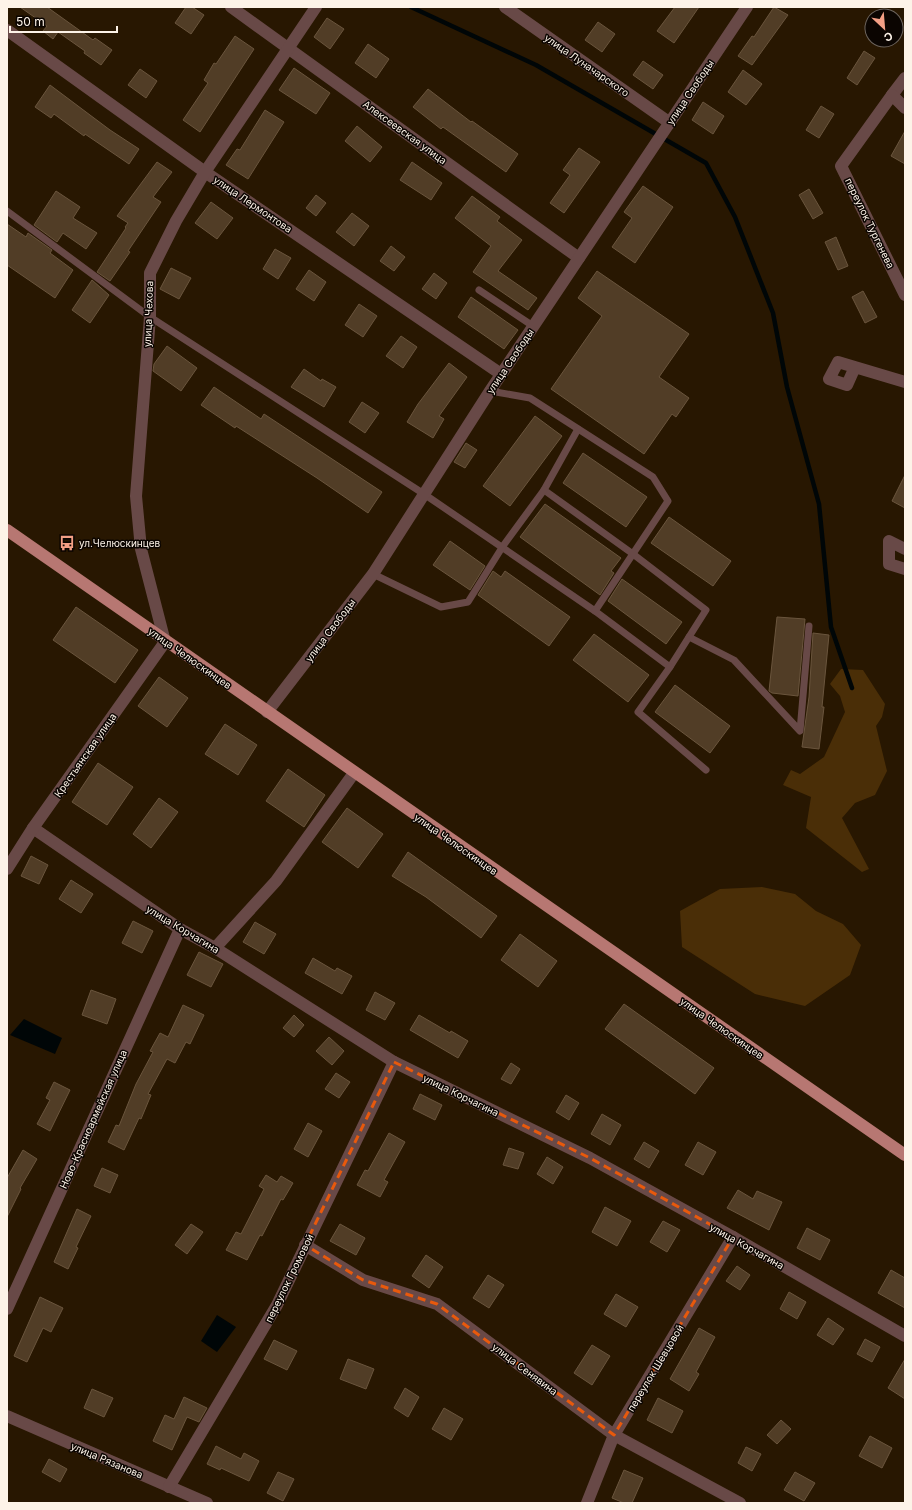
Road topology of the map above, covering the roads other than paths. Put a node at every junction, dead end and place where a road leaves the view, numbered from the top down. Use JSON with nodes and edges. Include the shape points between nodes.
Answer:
{"nodes":[{"id":1,"x":231,"y":7,"type":"edge"},
{"id":2,"x":316,"y":7,"type":"edge"},
{"id":3,"x":505,"y":7,"type":"edge"},
{"id":4,"x":747,"y":7,"type":"edge"},
{"id":5,"x":7,"y":30,"type":"edge"},
{"id":6,"x":288,"y":48,"type":"junction"},
{"id":7,"x":905,"y":78,"type":"edge"},
{"id":8,"x":892,"y":95,"type":"junction"},
{"id":9,"x":905,"y":108,"type":"edge"},
{"id":10,"x":670,"y":123,"type":"junction"},
{"id":11,"x":205,"y":172,"type":"junction"},
{"id":12,"x":7,"y":211,"type":"edge"},
{"id":13,"x":579,"y":258,"type":"junction"},
{"id":14,"x":479,"y":290,"type":"dead end"},
{"id":15,"x":905,"y":295,"type":"edge"},
{"id":16,"x":150,"y":317,"type":"junction"},
{"id":17,"x":534,"y":326,"type":"junction"},
{"id":18,"x":855,"y":367,"type":"dead end"},
{"id":19,"x":501,"y":374,"type":"junction"},
{"id":20,"x":905,"y":382,"type":"edge"},
{"id":21,"x":490,"y":391,"type":"junction"},
{"id":22,"x":578,"y":429,"type":"junction"},
{"id":23,"x":544,"y":490,"type":"junction"},
{"id":24,"x":424,"y":494,"type":"junction"},
{"id":25,"x":7,"y":530,"type":"edge"},
{"id":26,"x":502,"y":546,"type":"junction"},
{"id":27,"x":905,"y":549,"type":"edge"},
{"id":28,"x":633,"y":554,"type":"junction"},
{"id":29,"x":905,"y":569,"type":"edge"},
{"id":30,"x":373,"y":574,"type":"junction"},
{"id":31,"x":595,"y":611,"type":"junction"},
{"id":32,"x":809,"y":626,"type":"dead end"},
{"id":33,"x":689,"y":637,"type":"junction"},
{"id":34,"x":165,"y":642,"type":"junction"},
{"id":35,"x":670,"y":667,"type":"junction"},
{"id":36,"x":267,"y":712,"type":"junction"},
{"id":37,"x":706,"y":770,"type":"dead end"},
{"id":38,"x":354,"y":773,"type":"junction"},
{"id":39,"x":33,"y":828,"type":"junction"},
{"id":40,"x":7,"y":869,"type":"edge"},
{"id":41,"x":180,"y":929,"type":"junction"},
{"id":42,"x":215,"y":948,"type":"junction"},
{"id":43,"x":394,"y":1062,"type":"junction"},
{"id":44,"x":905,"y":1156,"type":"edge"},
{"id":45,"x":733,"y":1238,"type":"junction"},
{"id":46,"x":305,"y":1245,"type":"junction"},
{"id":47,"x":7,"y":1309,"type":"edge"},
{"id":48,"x":905,"y":1336,"type":"edge"},
{"id":49,"x":7,"y":1416,"type":"edge"},
{"id":50,"x":614,"y":1436,"type":"junction"},
{"id":51,"x":169,"y":1487,"type":"junction"},
{"id":52,"x":207,"y":1503,"type":"edge"},
{"id":53,"x":587,"y":1503,"type":"edge"},
{"id":54,"x":740,"y":1503,"type":"edge"}],
"edges":[{"from":1,"to":6,"type":"street","name":"Алексеевская улица"},
{"from":2,"to":6,"type":"street","name":"улица Чехова"},
{"from":3,"to":10,"type":"street","name":"улица Луначарского"},
{"from":4,"to":10,"type":"street","name":"улица Свободы"},
{"from":5,"to":11,"type":"street","name":"улица Лермонтова"},
{"from":6,"to":11,"type":"street","name":"улица Чехова"},
{"from":6,"to":13,"type":"street","name":"Алексеевская улица"},
{"from":7,"to":8,"type":"street","name":"переулок Тургенева"},
{"from":8,"to":9,"type":"street"},
{"from":8,"to":15,"type":"street","name":"переулок Тургенева","via":[[841,166]]},
{"from":10,"to":13,"type":"street","name":"улица Свободы"},
{"from":11,"to":16,"type":"street","name":"улица Чехова","via":[[176,221],[150,274]]},
{"from":11,"to":19,"type":"street","name":"улица Лермонтова"},
{"from":12,"to":16,"type":"lane"},
{"from":13,"to":17,"type":"street","name":"улица Свободы"},
{"from":14,"to":17,"type":"lane"},
{"from":16,"to":24,"type":"lane"},
{"from":16,"to":34,"type":"street","name":"улица Чехова","via":[[136,496],[140,549]]},
{"from":17,"to":19,"type":"street","name":"улица Свободы"},
{"from":18,"to":20,"type":"street"},
{"from":19,"to":21,"type":"street","name":"улица Свободы"},
{"from":21,"to":22,"type":"lane","via":[[530,398]]},
{"from":21,"to":24,"type":"street","name":"улица Свободы"},
{"from":22,"to":23,"type":"lane"},
{"from":22,"to":28,"type":"lane","via":[[653,477],[668,501]]},
{"from":23,"to":26,"type":"lane"},
{"from":23,"to":28,"type":"lane"},
{"from":24,"to":26,"type":"lane"},
{"from":24,"to":30,"type":"street","name":"улица Свободы"},
{"from":25,"to":34,"type":"main road","name":"улица Челюскинцев"},
{"from":26,"to":30,"type":"lane","via":[[468,602],[441,607]]},
{"from":26,"to":31,"type":"lane"},
{"from":27,"to":29,"type":"street","via":[[889,541],[889,564]]},
{"from":28,"to":31,"type":"lane"},
{"from":28,"to":33,"type":"lane","via":[[706,610]]},
{"from":30,"to":36,"type":"street","name":"улица Свободы"},
{"from":31,"to":35,"type":"lane"},
{"from":32,"to":33,"type":"lane","via":[[800,731],[734,660]]},
{"from":33,"to":35,"type":"lane"},
{"from":34,"to":36,"type":"main road","name":"улица Челюскинцев"},
{"from":34,"to":39,"type":"street","name":"Крестьянская улица"},
{"from":35,"to":37,"type":"lane","via":[[638,712]]},
{"from":36,"to":38,"type":"main road","name":"улица Челюскинцев"},
{"from":38,"to":42,"type":"street","via":[[276,881]]},
{"from":38,"to":44,"type":"main road","name":"улица Челюскинцев"},
{"from":39,"to":40,"type":"street","name":"Крестьянская улица"},
{"from":39,"to":41,"type":"street","name":"улица Корчагина"},
{"from":41,"to":42,"type":"street","name":"улица Корчагина"},
{"from":41,"to":47,"type":"street","name":"Ново-Красноармейская улица"},
{"from":42,"to":43,"type":"street","name":"улица Корчагина"},
{"from":43,"to":45,"type":"street","name":"улица Корчагина","via":[[590,1158]]},
{"from":43,"to":46,"type":"street","name":"переулок Громовой"},
{"from":45,"to":48,"type":"street","name":"улица Корчагина"},
{"from":45,"to":50,"type":"street","name":"переулок Шевцовой"},
{"from":46,"to":50,"type":"street","name":"улица Сенявина","via":[[363,1280],[437,1304]]},
{"from":46,"to":51,"type":"street","name":"переулок Громовой","via":[[277,1305]]},
{"from":49,"to":51,"type":"street","name":"улица Рязанова"},
{"from":50,"to":53,"type":"street","name":"переулок Шевцовой"},
{"from":50,"to":54,"type":"street","name":"улица Сенявина"},
{"from":51,"to":52,"type":"street","name":"улица Рязанова"}]}
